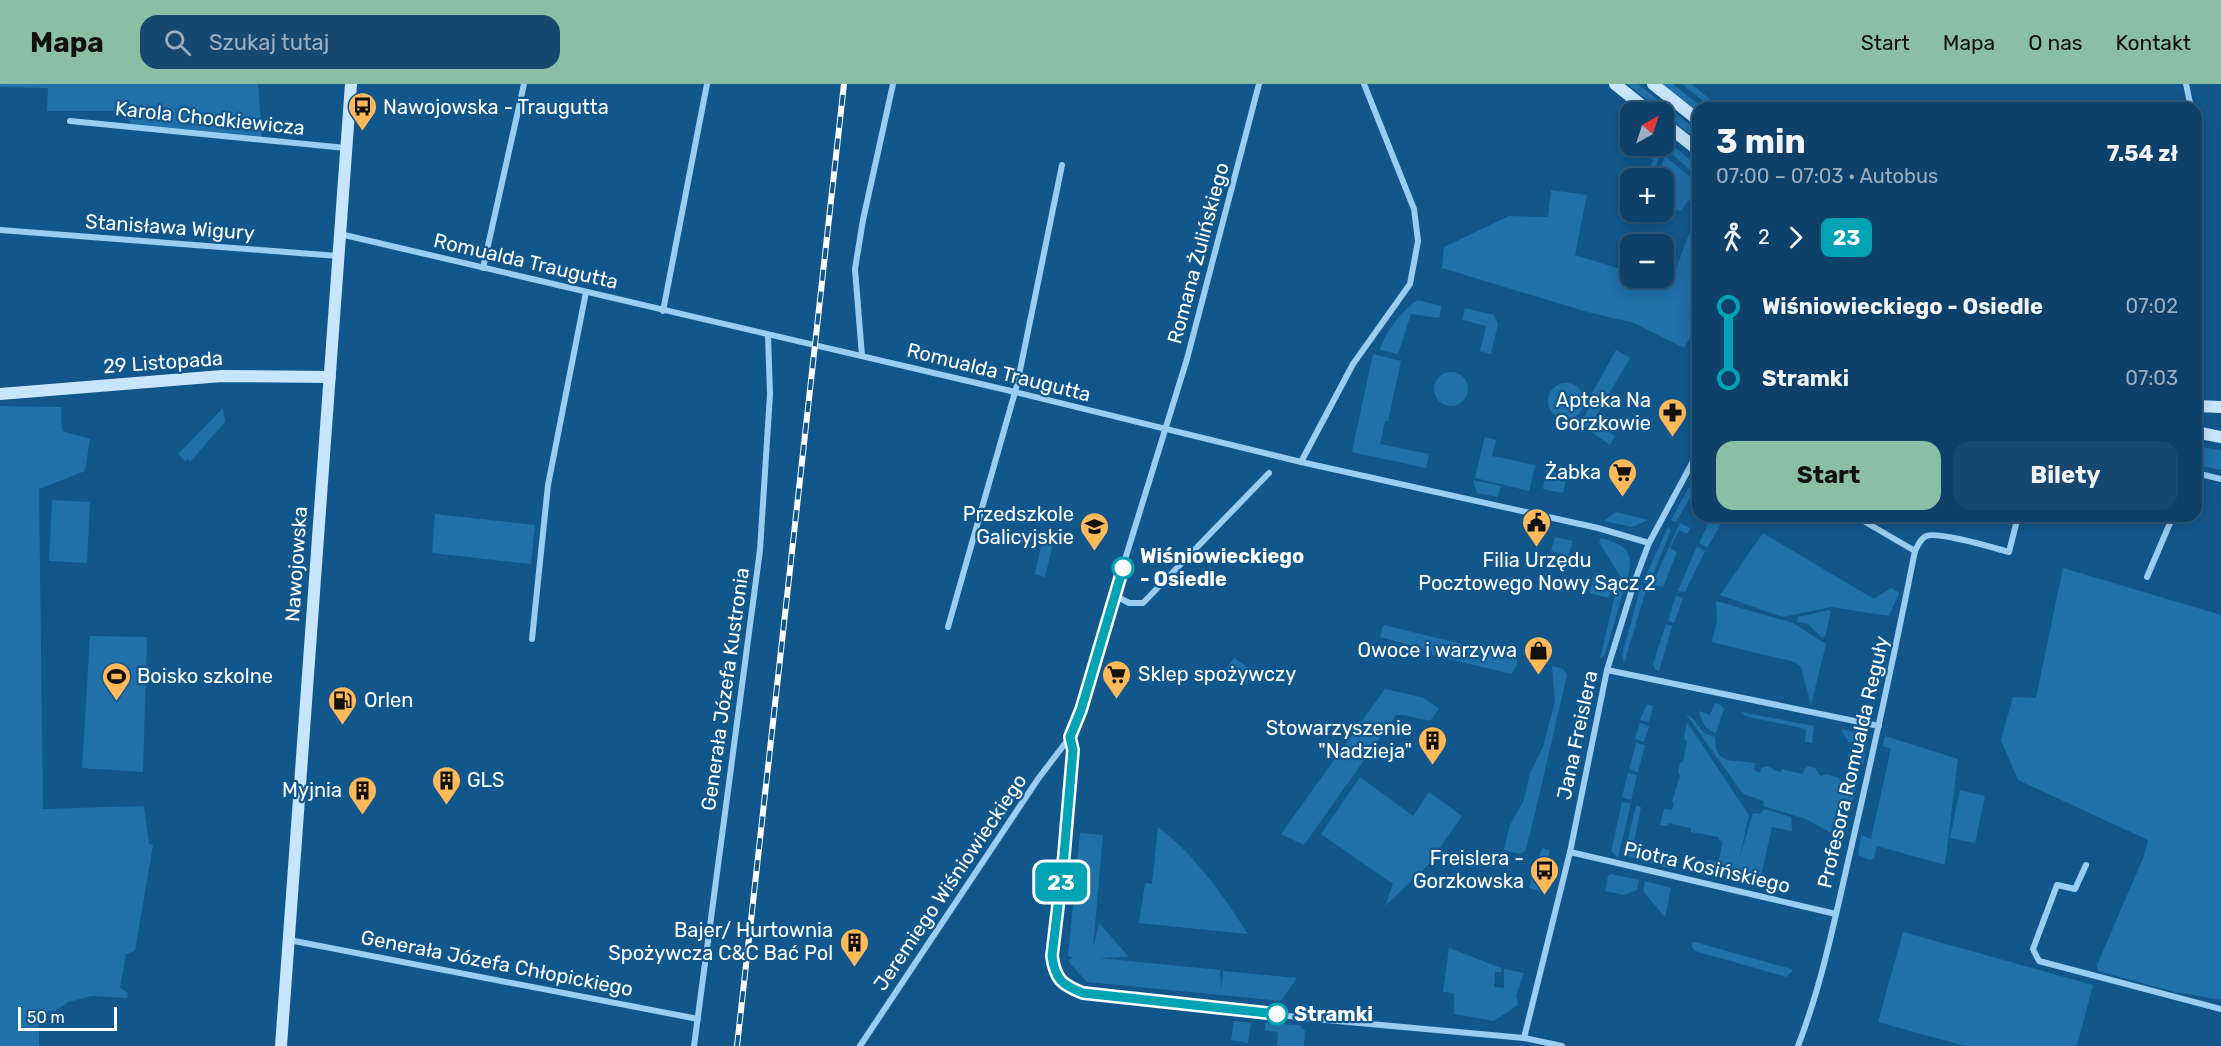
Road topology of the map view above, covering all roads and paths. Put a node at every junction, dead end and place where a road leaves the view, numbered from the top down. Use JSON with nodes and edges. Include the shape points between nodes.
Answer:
{"nodes":[{"id":1,"x":351,"y":84,"type":"edge"},
{"id":2,"x":524,"y":84,"type":"edge"},
{"id":3,"x":707,"y":84,"type":"edge"},
{"id":4,"x":893,"y":84,"type":"edge"},
{"id":5,"x":1259,"y":84,"type":"edge"},
{"id":6,"x":1364,"y":84,"type":"edge"},
{"id":7,"x":1615,"y":84,"type":"edge"},
{"id":8,"x":1653,"y":84,"type":"edge"},
{"id":9,"x":2186,"y":84,"type":"edge"},
{"id":10,"x":1638,"y":102,"type":"edge"},
{"id":11,"x":2190,"y":102,"type":"edge"},
{"id":12,"x":1692,"y":115,"type":"edge"},
{"id":13,"x":70,"y":121,"type":"dead end"},
{"id":14,"x":1674,"y":131,"type":"edge"},
{"id":15,"x":1692,"y":145,"type":"edge"},
{"id":16,"x":346,"y":148,"type":"junction"},
{"id":17,"x":1062,"y":165,"type":"dead end"},
{"id":18,"x":0,"y":230,"type":"edge"},
{"id":19,"x":340,"y":234,"type":"junction"},
{"id":20,"x":338,"y":256,"type":"junction"},
{"id":21,"x":483,"y":268,"type":"junction"},
{"id":22,"x":586,"y":292,"type":"junction"},
{"id":23,"x":663,"y":311,"type":"junction"},
{"id":24,"x":768,"y":335,"type":"junction"},
{"id":25,"x":862,"y":356,"type":"junction"},
{"id":26,"x":330,"y":377,"type":"junction"},
{"id":27,"x":1015,"y":392,"type":"junction"},
{"id":28,"x":0,"y":394,"type":"edge"},
{"id":29,"x":2202,"y":406,"type":"edge"},
{"id":30,"x":2221,"y":407,"type":"edge"},
{"id":31,"x":1165,"y":429,"type":"junction"},
{"id":32,"x":2202,"y":433,"type":"edge"},
{"id":33,"x":2221,"y":436,"type":"edge"},
{"id":34,"x":1301,"y":462,"type":"junction"},
{"id":35,"x":1692,"y":463,"type":"edge"},
{"id":36,"x":1269,"y":473,"type":"dead end"},
{"id":37,"x":2202,"y":474,"type":"edge"},
{"id":38,"x":2221,"y":479,"type":"edge"},
{"id":39,"x":1865,"y":522,"type":"edge"},
{"id":40,"x":2016,"y":522,"type":"edge"},
{"id":41,"x":2170,"y":522,"type":"edge"},
{"id":42,"x":1649,"y":543,"type":"junction"},
{"id":43,"x":1916,"y":551,"type":"junction"},
{"id":44,"x":2146,"y":577,"type":"dead end"},
{"id":45,"x":1114,"y":595,"type":"junction"},
{"id":46,"x":948,"y":627,"type":"dead end"},
{"id":47,"x":532,"y":639,"type":"dead end"},
{"id":48,"x":1607,"y":670,"type":"junction"},
{"id":49,"x":1879,"y":726,"type":"junction"},
{"id":50,"x":1070,"y":737,"type":"junction"},
{"id":51,"x":1570,"y":852,"type":"junction"},
{"id":52,"x":2086,"y":865,"type":"dead end"},
{"id":53,"x":1836,"y":914,"type":"junction"},
{"id":54,"x":289,"y":940,"type":"junction"},
{"id":55,"x":2221,"y":1008,"type":"edge"},
{"id":56,"x":698,"y":1018,"type":"junction"},
{"id":57,"x":1524,"y":1038,"type":"junction"},
{"id":58,"x":281,"y":1046,"type":"edge"},
{"id":59,"x":694,"y":1046,"type":"edge"},
{"id":60,"x":860,"y":1046,"type":"edge"},
{"id":61,"x":1562,"y":1046,"type":"edge"},
{"id":62,"x":1798,"y":1046,"type":"edge"}],
"edges":[{"from":1,"to":16,"type":"street","name":"Nawojowska"},
{"from":2,"to":21,"type":"street"},
{"from":3,"to":23,"type":"street"},
{"from":4,"to":25,"type":"street","via":[[855,269]]},
{"from":5,"to":31,"type":"street","name":"Romana Żulińskiego"},
{"from":6,"to":34,"type":"street","via":[[1414,209],[1418,241],[1410,284],[1353,364]]},
{"from":7,"to":10,"type":"street"},
{"from":8,"to":12,"type":"street"},
{"from":9,"to":11,"type":"street"},
{"from":13,"to":16,"type":"street","name":"Karola Chodkiewicza"},
{"from":14,"to":15,"type":"street"},
{"from":16,"to":19,"type":"street","name":"Nawojowska"},
{"from":17,"to":27,"type":"street"},
{"from":18,"to":20,"type":"street","name":"Stanisława Wigury"},
{"from":19,"to":20,"type":"street","name":"Nawojowska"},
{"from":19,"to":21,"type":"street","name":"Romualda Traugutta"},
{"from":20,"to":26,"type":"street","name":"Nawojowska"},
{"from":21,"to":22,"type":"street","name":"Romualda Traugutta"},
{"from":22,"to":23,"type":"street","name":"Romualda Traugutta"},
{"from":22,"to":47,"type":"street","via":[[548,485]]},
{"from":23,"to":24,"type":"street","name":"Romualda Traugutta"},
{"from":24,"to":25,"type":"street","name":"Romualda Traugutta"},
{"from":24,"to":56,"type":"street","name":"Generała Józefa Kustronia","via":[[770,394],[759,550]]},
{"from":25,"to":27,"type":"street","name":"Romualda Traugutta"},
{"from":26,"to":28,"type":"street","name":"29 Listopada","via":[[222,376]]},
{"from":26,"to":54,"type":"street","name":"Nawojowska"},
{"from":27,"to":31,"type":"street","name":"Romualda Traugutta"},
{"from":27,"to":46,"type":"street"},
{"from":29,"to":30,"type":"street"},
{"from":31,"to":34,"type":"street","name":"Romualda Traugutta"},
{"from":31,"to":45,"type":"street","name":"Romana Żulińskiego"},
{"from":32,"to":33,"type":"street"},
{"from":34,"to":42,"type":"street","name":"Romualda Traugutta","via":[[1598,528]]},
{"from":35,"to":42,"type":"street","name":"Jana Freislera"},
{"from":36,"to":45,"type":"street","via":[[1143,603],[1129,603]]},
{"from":37,"to":38,"type":"street"},
{"from":39,"to":43,"type":"street"},
{"from":40,"to":43,"type":"street","via":[[2009,552],[1930,535],[1921,539]]},
{"from":41,"to":44,"type":"street"},
{"from":42,"to":48,"type":"street","name":"Jana Freislera"},
{"from":43,"to":49,"type":"street","name":"Profesora Romualda Reguły"},
{"from":45,"to":50,"type":"street","name":"Romana Żulińskiego","via":[[1084,702]]},
{"from":48,"to":49,"type":"street"},
{"from":48,"to":51,"type":"street","name":"Jana Freislera"},
{"from":49,"to":53,"type":"street","name":"Profesora Romualda Reguły"},
{"from":50,"to":57,"type":"street","via":[[1073,750],[1069,799],[1052,956],[1054,972],[1066,986],[1083,993]]},
{"from":50,"to":60,"type":"street","name":"Jeremiego Wiśniowieckiego"},
{"from":51,"to":53,"type":"street","name":"Piotra Kosińskiego"},
{"from":51,"to":57,"type":"street","name":"Jana Freislera"},
{"from":52,"to":55,"type":"street","via":[[2076,889],[2057,885],[2033,949],[2039,961]]},
{"from":53,"to":62,"type":"street","name":"Profesora Romualda Reguły"},
{"from":54,"to":56,"type":"street","name":"Generała Józefa Chłopickiego"},
{"from":54,"to":58,"type":"street","name":"Nawojowska"},
{"from":56,"to":59,"type":"street","name":"Generała Józefa Kustronia"},
{"from":57,"to":61,"type":"street"}]}
